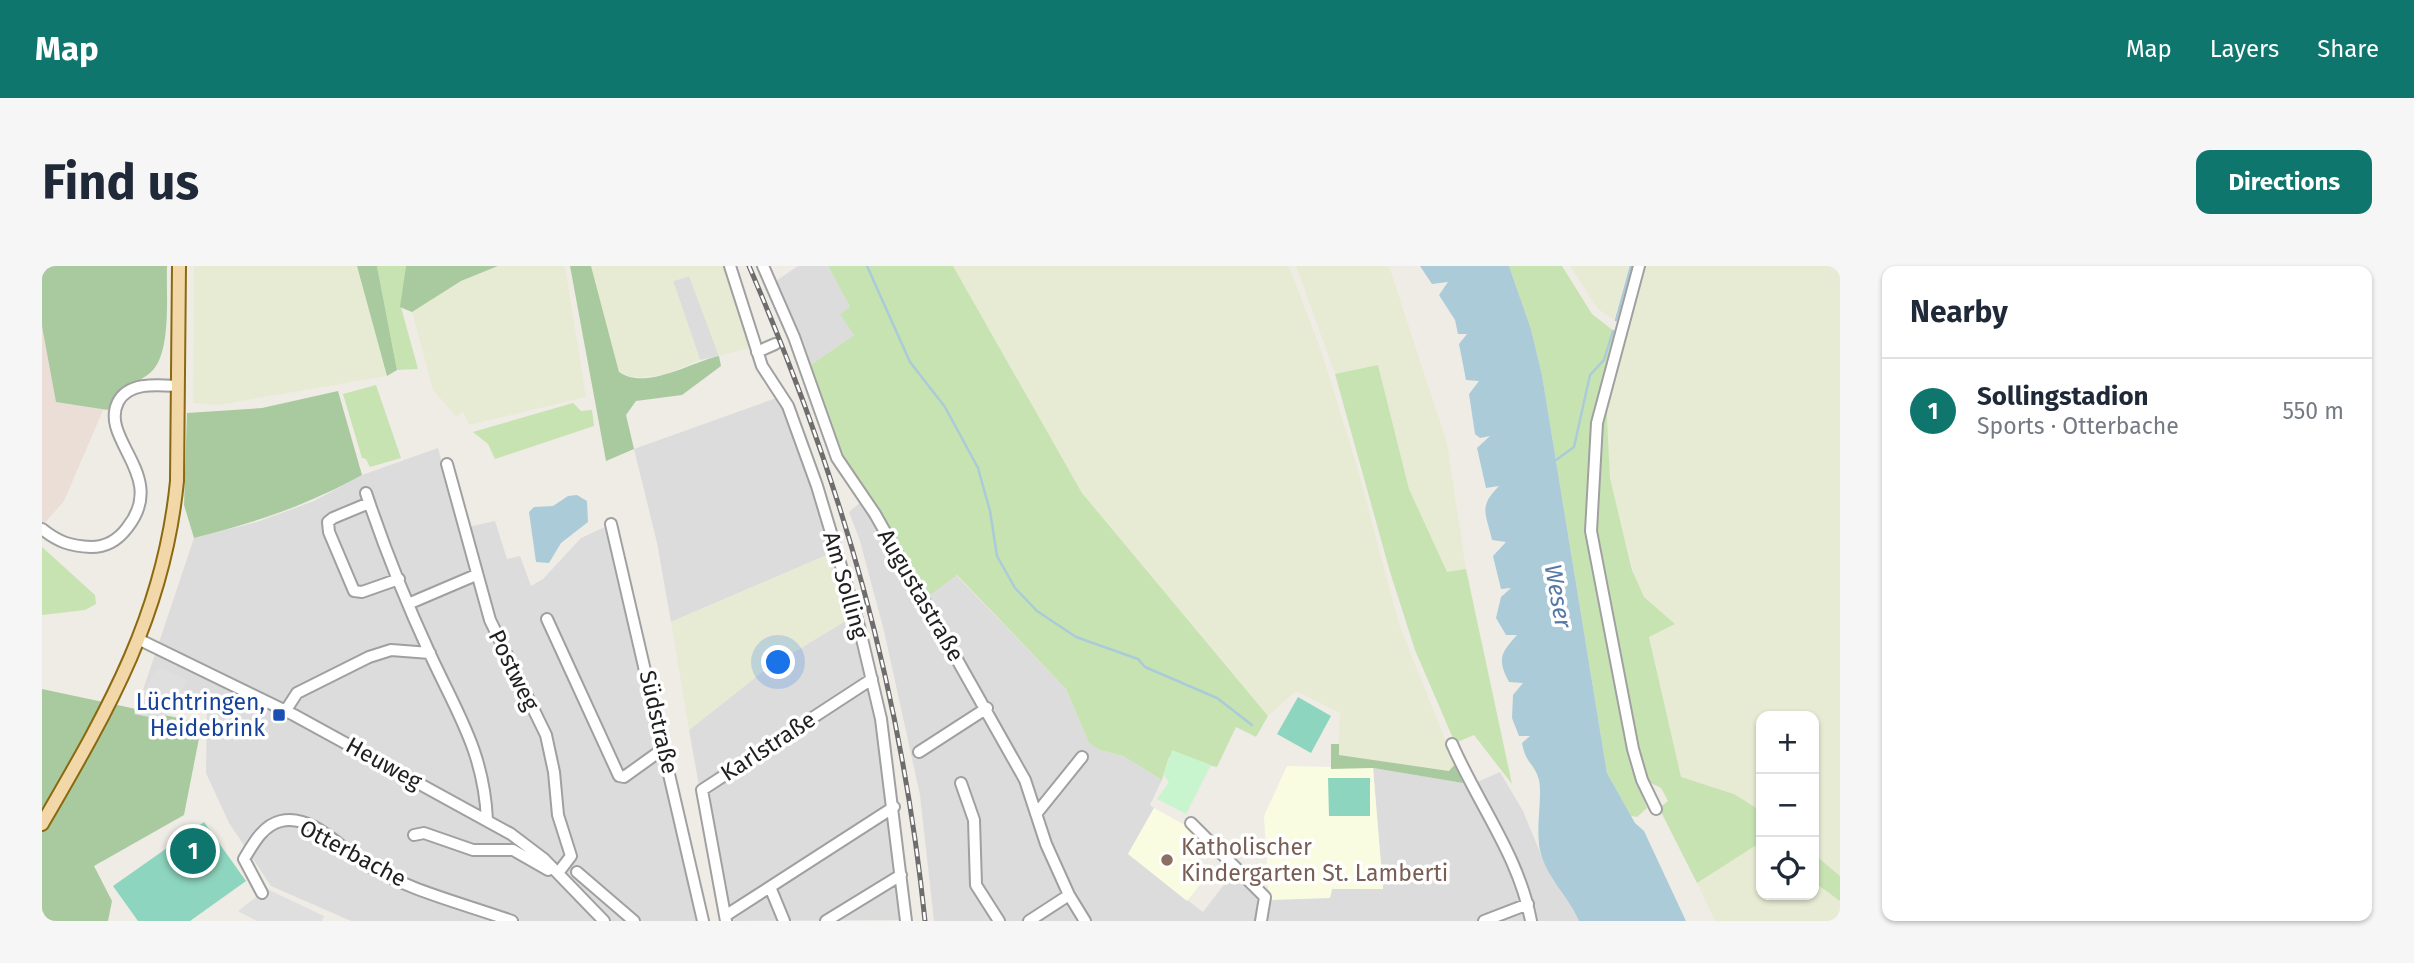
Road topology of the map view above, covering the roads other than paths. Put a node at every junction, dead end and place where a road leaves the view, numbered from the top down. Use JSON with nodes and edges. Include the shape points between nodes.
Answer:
{"nodes":[{"id":1,"x":179,"y":266,"type":"edge"},
{"id":2,"x":730,"y":266,"type":"edge"},
{"id":3,"x":763,"y":266,"type":"edge"},
{"id":4,"x":1639,"y":266,"type":"edge"},
{"id":5,"x":784,"y":340,"type":"junction"},
{"id":6,"x":757,"y":352,"type":"junction"},
{"id":7,"x":177,"y":386,"type":"junction"},
{"id":8,"x":447,"y":464,"type":"dead end"},
{"id":9,"x":611,"y":524,"type":"dead end"},
{"id":10,"x":42,"y":529,"type":"edge"},
{"id":11,"x":476,"y":575,"type":"junction"},
{"id":12,"x":399,"y":579,"type":"junction"},
{"id":13,"x":408,"y":604,"type":"junction"},
{"id":14,"x":547,"y":619,"type":"dead end"},
{"id":15,"x":140,"y":640,"type":"junction"},
{"id":16,"x":430,"y":653,"type":"junction"},
{"id":17,"x":872,"y":678,"type":"junction"},
{"id":18,"x":986,"y":708,"type":"junction"},
{"id":19,"x":286,"y":710,"type":"junction"},
{"id":20,"x":1451,"y":744,"type":"dead end"},
{"id":21,"x":666,"y":751,"type":"junction"},
{"id":22,"x":919,"y":752,"type":"dead end"},
{"id":23,"x":1082,"y":757,"type":"dead end"},
{"id":24,"x":961,"y":783,"type":"dead end"},
{"id":25,"x":894,"y":807,"type":"junction"},
{"id":26,"x":1656,"y":809,"type":"dead end"},
{"id":27,"x":1036,"y":814,"type":"junction"},
{"id":28,"x":487,"y":820,"type":"junction"},
{"id":29,"x":1191,"y":823,"type":"dead end"},
{"id":30,"x":42,"y":824,"type":"edge"},
{"id":31,"x":414,"y":835,"type":"dead end"},
{"id":32,"x":555,"y":870,"type":"junction"},
{"id":33,"x":577,"y":872,"type":"dead end"},
{"id":34,"x":901,"y":875,"type":"junction"},
{"id":35,"x":770,"y":887,"type":"junction"},
{"id":36,"x":262,"y":893,"type":"dead end"},
{"id":37,"x":1069,"y":895,"type":"junction"},
{"id":38,"x":1528,"y":904,"type":"junction"},
{"id":39,"x":726,"y":918,"type":"edge"},
{"id":40,"x":512,"y":921,"type":"edge"},
{"id":41,"x":604,"y":921,"type":"edge"},
{"id":42,"x":634,"y":921,"type":"edge"},
{"id":43,"x":703,"y":921,"type":"edge"},
{"id":44,"x":785,"y":921,"type":"edge"},
{"id":45,"x":826,"y":921,"type":"edge"},
{"id":46,"x":906,"y":921,"type":"edge"},
{"id":47,"x":999,"y":921,"type":"edge"},
{"id":48,"x":1029,"y":921,"type":"edge"},
{"id":49,"x":1086,"y":921,"type":"edge"},
{"id":50,"x":1261,"y":921,"type":"edge"},
{"id":51,"x":1484,"y":921,"type":"edge"},
{"id":52,"x":1531,"y":921,"type":"edge"}],
"edges":[{"from":1,"to":7,"type":"main road"},
{"from":2,"to":6,"type":"street","name":"Am Solling"},
{"from":3,"to":5,"type":"street","name":"Augustastraße"},
{"from":4,"to":26,"type":"street","via":[[1599,412],[1591,531],[1633,749]]},
{"from":5,"to":6,"type":"street"},
{"from":5,"to":18,"type":"street","name":"Augustastraße","via":[[837,458],[875,514]]},
{"from":6,"to":17,"type":"street","name":"Am Solling","via":[[789,406],[841,561]]},
{"from":7,"to":10,"type":"street","via":[[149,384],[118,401],[117,426],[141,485],[139,512],[122,534],[101,547],[68,546]]},
{"from":7,"to":15,"type":"main road","via":[[173,515]]},
{"from":8,"to":11,"type":"street","name":"Postweg"},
{"from":9,"to":21,"type":"street","name":"Südstraße"},
{"from":11,"to":13,"type":"street"},
{"from":11,"to":32,"type":"street","name":"Postweg","via":[[490,620],[546,735],[558,815],[571,856]]},
{"from":12,"to":12,"type":"street","via":[[368,498],[332,518],[327,526],[354,591]]},
{"from":12,"to":13,"type":"street"},
{"from":13,"to":16,"type":"street"},
{"from":14,"to":21,"type":"street","via":[[620,776],[624,778]]},
{"from":15,"to":19,"type":"street","name":"Heuweg"},
{"from":15,"to":30,"type":"main road"},
{"from":16,"to":19,"type":"street","via":[[391,650],[369,657],[297,693]]},
{"from":16,"to":28,"type":"street","via":[[477,752]]},
{"from":17,"to":25,"type":"street","name":"Am Solling"},
{"from":17,"to":39,"type":"street","name":"Karlstraße","via":[[702,790]]},
{"from":18,"to":22,"type":"street"},
{"from":18,"to":27,"type":"street","name":"Augustastraße","via":[[1026,779]]},
{"from":19,"to":28,"type":"street","name":"Heuweg"},
{"from":20,"to":38,"type":"street","via":[[1506,848]]},
{"from":21,"to":43,"type":"street","name":"Südstraße"},
{"from":23,"to":27,"type":"street"},
{"from":24,"to":47,"type":"street","via":[[974,820],[976,885]]},
{"from":25,"to":34,"type":"street","name":"Am Solling"},
{"from":25,"to":35,"type":"street"},
{"from":27,"to":37,"type":"street","name":"Augustastraße"},
{"from":28,"to":32,"type":"street","name":"Heuweg","via":[[531,848]]},
{"from":29,"to":50,"type":"street","via":[[1265,897]]},
{"from":31,"to":32,"type":"street","via":[[424,833],[472,850],[513,850]]},
{"from":32,"to":41,"type":"street","name":"Heuweg"},
{"from":33,"to":42,"type":"street"},
{"from":34,"to":45,"type":"street"},
{"from":34,"to":46,"type":"street","name":"Am Solling"},
{"from":35,"to":39,"type":"street"},
{"from":35,"to":44,"type":"street"},
{"from":36,"to":40,"type":"street","name":"Otterbache","via":[[244,859],[257,837],[269,828],[280,821],[295,821],[319,830],[391,878]]},
{"from":37,"to":48,"type":"street"},
{"from":37,"to":49,"type":"street","name":"Augustastraße"},
{"from":38,"to":51,"type":"street"},
{"from":38,"to":52,"type":"street"}]}
